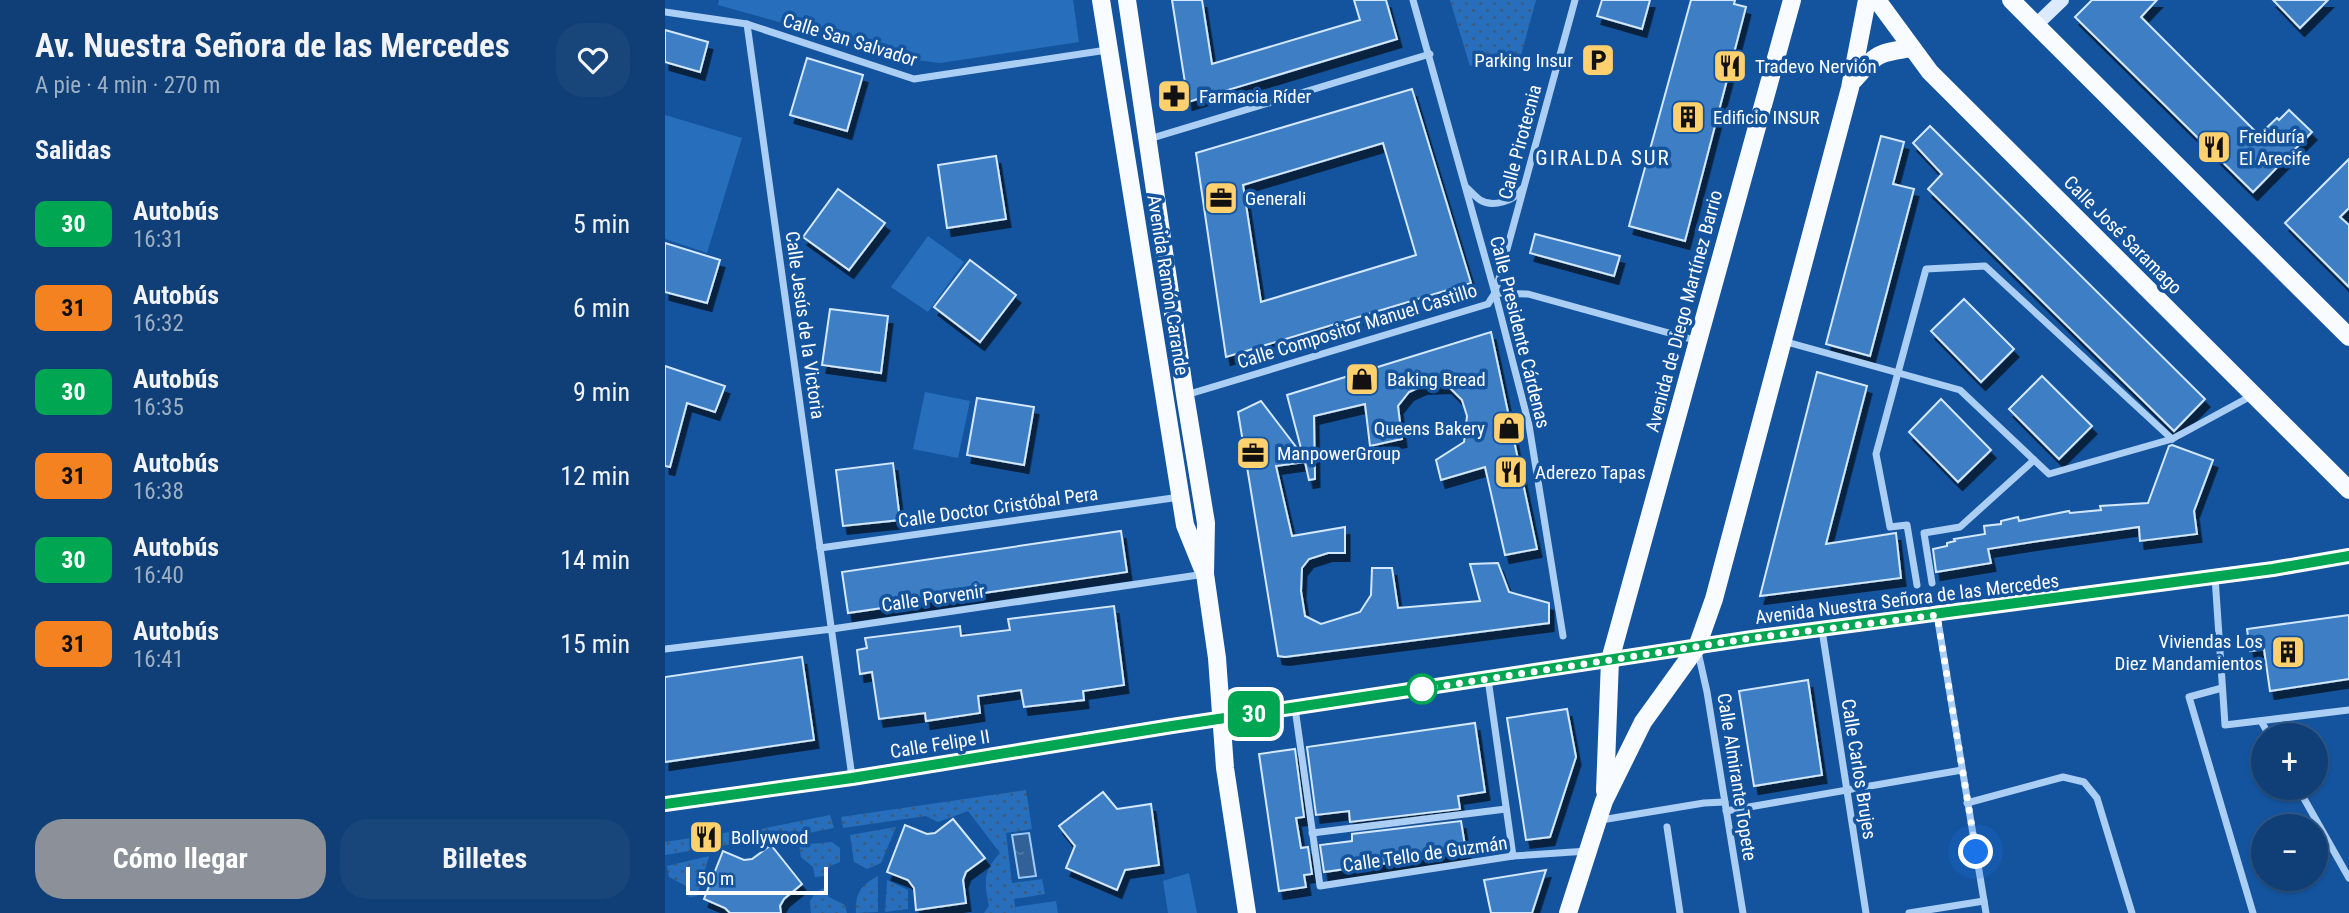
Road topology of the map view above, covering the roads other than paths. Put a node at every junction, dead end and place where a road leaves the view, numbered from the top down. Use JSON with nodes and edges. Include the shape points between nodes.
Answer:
{"nodes":[{"id":1,"x":1101,"y":0,"type":"edge"},
{"id":2,"x":1127,"y":0,"type":"edge"},
{"id":3,"x":1413,"y":0,"type":"edge"},
{"id":4,"x":1575,"y":0,"type":"edge"},
{"id":5,"x":1792,"y":0,"type":"edge"},
{"id":6,"x":1867,"y":0,"type":"edge"},
{"id":7,"x":1877,"y":0,"type":"edge"},
{"id":8,"x":2011,"y":0,"type":"edge"},
{"id":9,"x":2062,"y":0,"type":"edge"},
{"id":10,"x":665,"y":12,"type":"edge"},
{"id":11,"x":747,"y":24,"type":"junction"},
{"id":12,"x":2037,"y":24,"type":"junction"},
{"id":13,"x":1912,"y":48,"type":"junction"},
{"id":14,"x":1109,"y":49,"type":"junction"},
{"id":15,"x":1430,"y":54,"type":"junction"},
{"id":16,"x":1851,"y":84,"type":"junction"},
{"id":17,"x":1149,"y":139,"type":"junction"},
{"id":18,"x":1526,"y":182,"type":"junction"},
{"id":19,"x":1466,"y":187,"type":"junction"},
{"id":20,"x":1495,"y":293,"type":"junction"},
{"id":21,"x":2349,"y":337,"type":"edge"},
{"id":22,"x":1698,"y":341,"type":"junction"},
{"id":23,"x":1783,"y":341,"type":"junction"},
{"id":24,"x":1899,"y":373,"type":"junction"},
{"id":25,"x":1185,"y":395,"type":"junction"},
{"id":26,"x":2253,"y":395,"type":"junction"},
{"id":27,"x":2172,"y":439,"type":"junction"},
{"id":28,"x":2034,"y":460,"type":"junction"},
{"id":29,"x":2349,"y":490,"type":"edge"},
{"id":30,"x":1180,"y":497,"type":"junction"},
{"id":31,"x":820,"y":548,"type":"junction"},
{"id":32,"x":2349,"y":556,"type":"edge"},
{"id":33,"x":1205,"y":574,"type":"junction"},
{"id":34,"x":2215,"y":577,"type":"junction"},
{"id":35,"x":1932,"y":583,"type":"dead end"},
{"id":36,"x":1917,"y":584,"type":"dead end"},
{"id":37,"x":1937,"y":615,"type":"junction"},
{"id":38,"x":832,"y":629,"type":"junction"},
{"id":39,"x":1822,"y":630,"type":"junction"},
{"id":40,"x":1563,"y":636,"type":"dead end"},
{"id":41,"x":1697,"y":647,"type":"junction"},
{"id":42,"x":665,"y":649,"type":"edge"},
{"id":43,"x":1611,"y":660,"type":"junction"},
{"id":44,"x":1488,"y":679,"type":"junction"},
{"id":45,"x":2222,"y":688,"type":"junction"},
{"id":46,"x":1295,"y":708,"type":"junction"},
{"id":47,"x":2349,"y":710,"type":"edge"},
{"id":48,"x":1221,"y":719,"type":"junction"},
{"id":49,"x":2261,"y":721,"type":"joint"},
{"id":50,"x":1962,"y":770,"type":"junction"},
{"id":51,"x":852,"y":778,"type":"junction"},
{"id":52,"x":1847,"y":790,"type":"junction"},
{"id":53,"x":2305,"y":800,"type":"edge"},
{"id":54,"x":1604,"y":801,"type":"junction"},
{"id":55,"x":1968,"y":803,"type":"junction"},
{"id":56,"x":665,"y":804,"type":"edge"},
{"id":57,"x":1726,"y":807,"type":"junction"},
{"id":58,"x":1506,"y":809,"type":"junction"},
{"id":59,"x":1598,"y":821,"type":"junction"},
{"id":60,"x":1667,"y":827,"type":"dead end"},
{"id":61,"x":1312,"y":833,"type":"junction"},
{"id":62,"x":1588,"y":851,"type":"junction"},
{"id":63,"x":1513,"y":856,"type":"junction"},
{"id":64,"x":2349,"y":878,"type":"edge"},
{"id":65,"x":1984,"y":901,"type":"junction"},
{"id":66,"x":1247,"y":913,"type":"edge"},
{"id":67,"x":1568,"y":913,"type":"edge"},
{"id":68,"x":1680,"y":913,"type":"edge"},
{"id":69,"x":1743,"y":913,"type":"edge"},
{"id":70,"x":1866,"y":913,"type":"edge"},
{"id":71,"x":1909,"y":913,"type":"edge"},
{"id":72,"x":1986,"y":913,"type":"edge"},
{"id":73,"x":2132,"y":913,"type":"edge"},
{"id":74,"x":2253,"y":913,"type":"edge"}],
"edges":[{"from":1,"to":14,"type":"main road","name":"Avenida Ramón Carande"},
{"from":2,"to":17,"type":"main road","name":"Avenida Ramón Carande"},
{"from":3,"to":15,"type":"street","name":"Calle Presidente Cárdenas"},
{"from":4,"to":18,"type":"street","name":"Calle Pirotecnia"},
{"from":5,"to":22,"type":"main road","name":"Avenida de Diego Martínez Barrio"},
{"from":6,"to":16,"type":"main road"},
{"from":7,"to":13,"type":"main road","name":"Calle José Saramago"},
{"from":8,"to":12,"type":"main road"},
{"from":9,"to":12,"type":"street"},
{"from":10,"to":11,"type":"street","name":"Calle San Salvador"},
{"from":11,"to":14,"type":"street","name":"Calle San Salvador","via":[[914,79]]},
{"from":11,"to":31,"type":"street","name":"Calle Jesús de la Victoria"},
{"from":12,"to":21,"type":"main road"},
{"from":13,"to":16,"type":"main road","via":[[1881,52]]},
{"from":13,"to":26,"type":"main road","name":"Calle José Saramago","via":[[1930,72]]},
{"from":14,"to":30,"type":"main road","name":"Avenida Ramón Carande"},
{"from":15,"to":17,"type":"street"},
{"from":15,"to":19,"type":"street","name":"Calle Presidente Cárdenas"},
{"from":16,"to":23,"type":"main road"},
{"from":17,"to":25,"type":"main road","name":"Avenida Ramón Carande"},
{"from":18,"to":19,"type":"street","via":[[1518,195],[1495,204],[1482,202]]},
{"from":18,"to":20,"type":"street","name":"Calle Pirotecnia"},
{"from":19,"to":20,"type":"street","name":"Calle Presidente Cárdenas"},
{"from":20,"to":22,"type":"street","name":"Calle Compositor Manuel Castillo","via":[[1528,294]]},
{"from":20,"to":25,"type":"street","name":"Calle Compositor Manuel Castillo","via":[[1488,304]]},
{"from":20,"to":40,"type":"street","name":"Calle Presidente Cárdenas","via":[[1529,425]]},
{"from":22,"to":43,"type":"main road","name":"Avenida de Diego Martínez Barrio"},
{"from":23,"to":24,"type":"street"},
{"from":23,"to":41,"type":"main road"},
{"from":24,"to":27,"type":"street","via":[[1926,269],[1985,266]]},
{"from":24,"to":28,"type":"street","via":[[1961,390]]},
{"from":24,"to":36,"type":"street","via":[[1876,454],[1890,527],[1907,525]]},
{"from":25,"to":33,"type":"main road","name":"Avenida Ramón Carande","via":[[1206,523]]},
{"from":26,"to":27,"type":"street"},
{"from":26,"to":29,"type":"main road","name":"Calle José Saramago"},
{"from":27,"to":28,"type":"street","via":[[2049,474]]},
{"from":28,"to":35,"type":"street","via":[[1960,527],[1924,533]]},
{"from":30,"to":31,"type":"street","name":"Calle Doctor Cristóbal Pera"},
{"from":30,"to":33,"type":"main road","name":"Avenida Ramón Carande","via":[[1185,525]]},
{"from":31,"to":38,"type":"street","name":"Calle Jesús de la Victoria"},
{"from":32,"to":34,"type":"street","name":"Avenida Nuestra Señora de las Mercedes"},
{"from":33,"to":38,"type":"street","name":"Calle Porvenir"},
{"from":33,"to":48,"type":"main road","name":"Avenida Ramón Carande"},
{"from":34,"to":37,"type":"street","name":"Avenida Nuestra Señora de las Mercedes"},
{"from":34,"to":45,"type":"street"},
{"from":37,"to":39,"type":"street","name":"Avenida Nuestra Señora de las Mercedes"},
{"from":37,"to":50,"type":"street"},
{"from":38,"to":42,"type":"street","name":"Calle Porvenir"},
{"from":38,"to":51,"type":"street","name":"Calle Jesús de la Victoria"},
{"from":39,"to":41,"type":"street","name":"Avenida Nuestra Señora de las Mercedes"},
{"from":39,"to":52,"type":"street","name":"Calle Carlos Brujes"},
{"from":41,"to":43,"type":"street","name":"Avenida Nuestra Señora de las Mercedes"},
{"from":41,"to":54,"type":"main road","via":[[1643,722]]},
{"from":41,"to":57,"type":"street","name":"Calle Almirante Topete"},
{"from":43,"to":44,"type":"street","name":"Avenida Nuestra Señora de las Mercedes"},
{"from":43,"to":54,"type":"main road","name":"Avenida de Diego Martínez Barrio"},
{"from":44,"to":46,"type":"street","name":"Avenida Nuestra Señora de las Mercedes"},
{"from":44,"to":58,"type":"street"},
{"from":45,"to":49,"type":"street","via":[[2225,725]]},
{"from":45,"to":74,"type":"street","via":[[2189,697]]},
{"from":46,"to":48,"type":"street","name":"Avenida Nuestra Señora de las Mercedes"},
{"from":46,"to":61,"type":"street","name":"Calle Tello de Guzmán"},
{"from":47,"to":49,"type":"street"},
{"from":48,"to":51,"type":"street","name":"Calle Felipe II"},
{"from":48,"to":66,"type":"main road","name":"Avenida Ramón Carande"},
{"from":50,"to":52,"type":"street"},
{"from":50,"to":55,"type":"street"},
{"from":51,"to":56,"type":"street","name":"Calle Felipe II"},
{"from":52,"to":57,"type":"street"},
{"from":52,"to":70,"type":"street","name":"Calle Carlos Brujes"},
{"from":53,"to":64,"type":"street"},
{"from":54,"to":59,"type":"main road"},
{"from":55,"to":65,"type":"street"},
{"from":55,"to":73,"type":"street","via":[[2063,777],[2084,782],[2097,799]]},
{"from":57,"to":59,"type":"street","via":[[1704,803]]},
{"from":57,"to":69,"type":"street","name":"Calle Almirante Topete"},
{"from":58,"to":61,"type":"street"},
{"from":58,"to":63,"type":"street"},
{"from":59,"to":62,"type":"main road"},
{"from":60,"to":68,"type":"street"},
{"from":61,"to":63,"type":"street","name":"Calle Tello de Guzmán","via":[[1320,886]]},
{"from":62,"to":63,"type":"street","name":"Calle Tello de Guzmán"},
{"from":62,"to":67,"type":"main road"},
{"from":65,"to":71,"type":"street"},
{"from":65,"to":72,"type":"street"}]}
